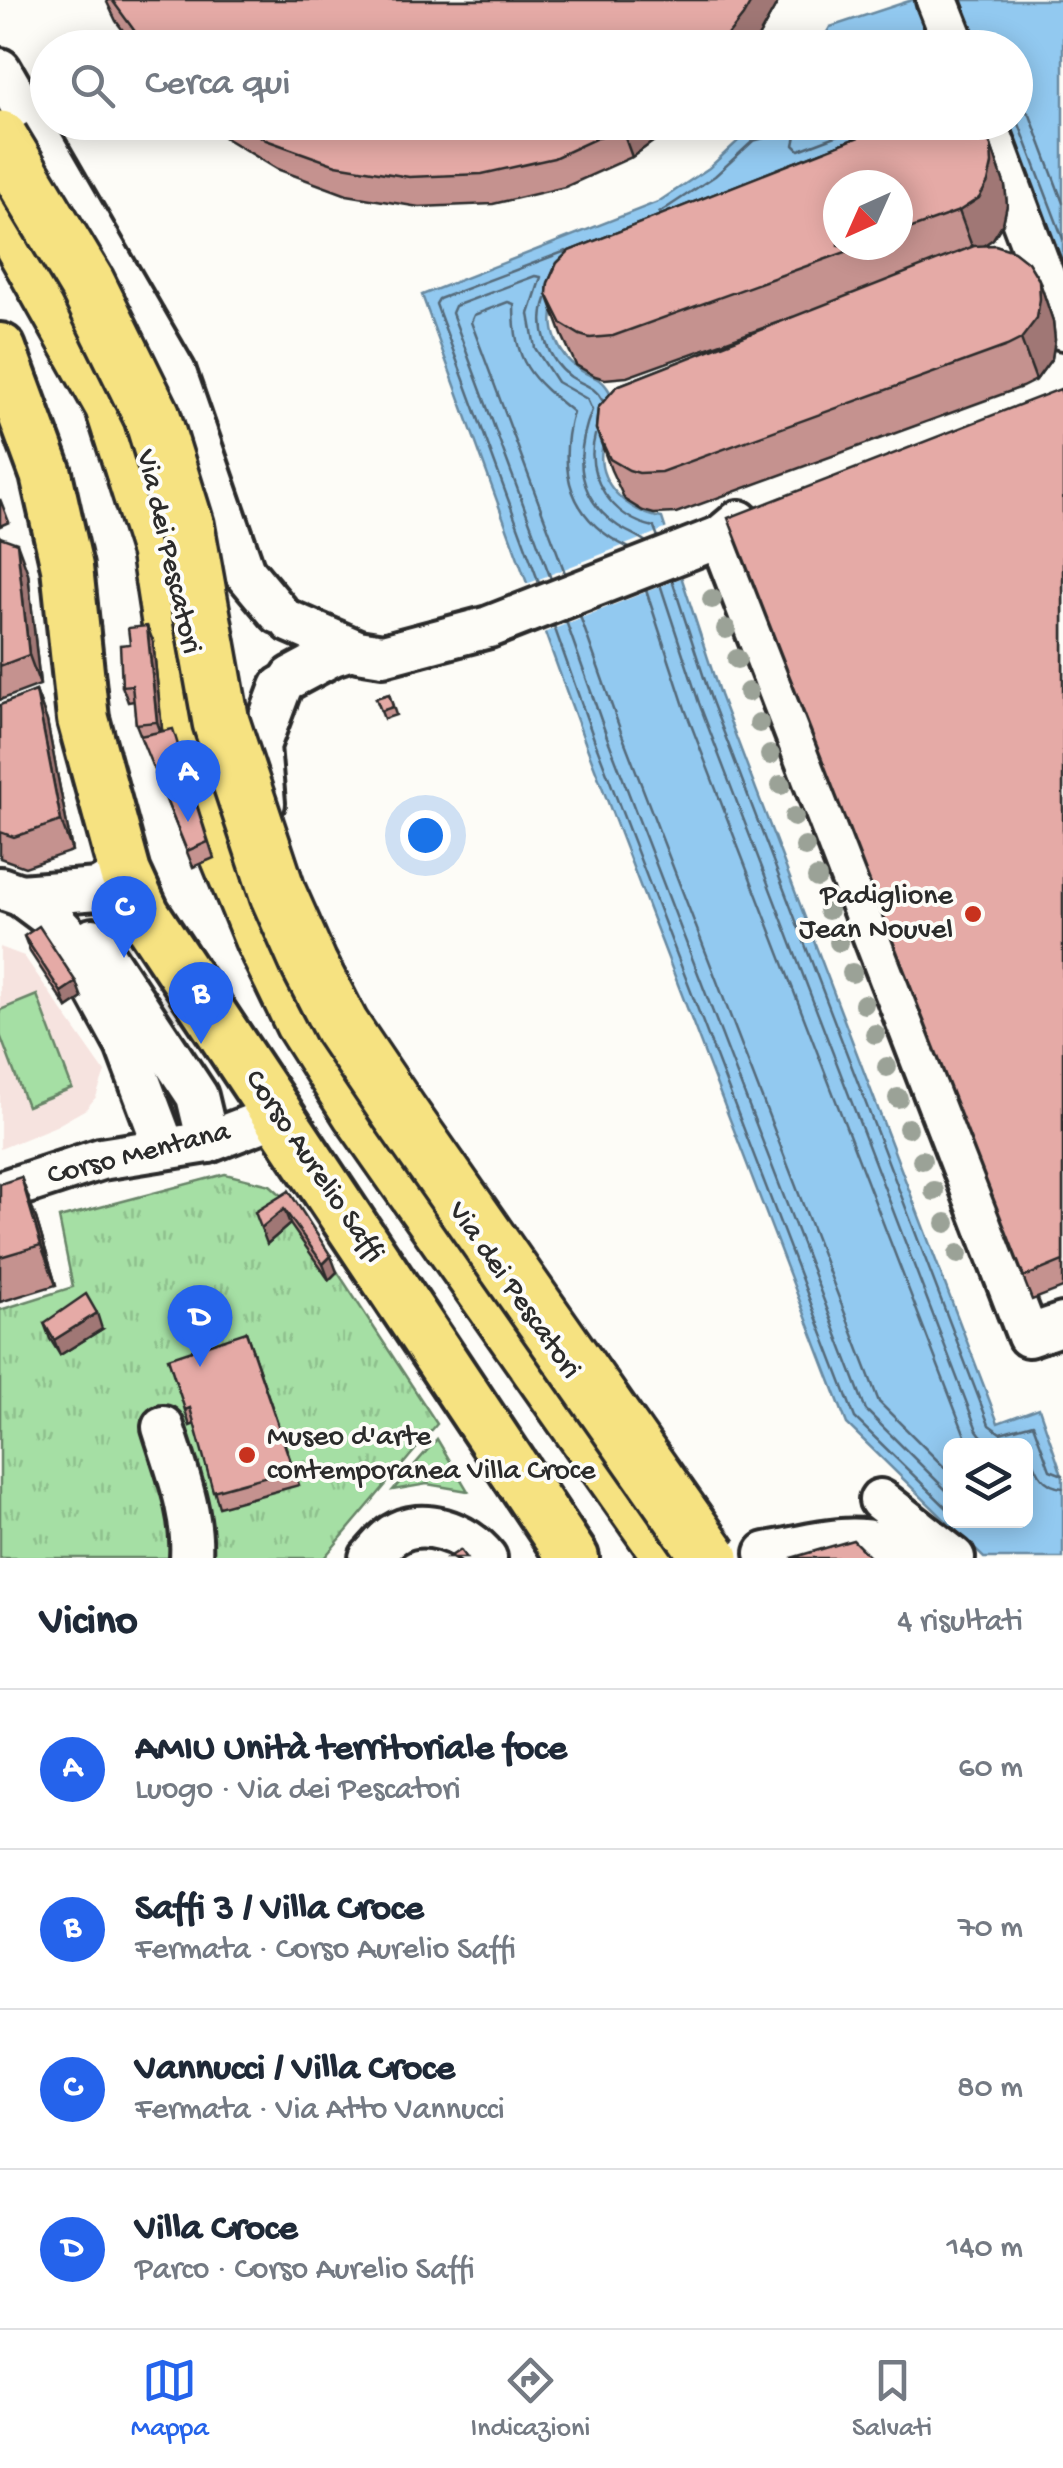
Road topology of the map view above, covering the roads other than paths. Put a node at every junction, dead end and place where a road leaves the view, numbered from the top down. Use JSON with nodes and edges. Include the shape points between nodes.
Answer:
{"nodes":[{"id":1,"x":937,"y":0,"type":"edge"},
{"id":2,"x":949,"y":30,"type":"edge"},
{"id":3,"x":0,"y":69,"type":"edge"},
{"id":4,"x":30,"y":121,"type":"edge"},
{"id":5,"x":0,"y":139,"type":"edge"},
{"id":6,"x":41,"y":140,"type":"edge"},
{"id":7,"x":992,"y":140,"type":"edge"},
{"id":8,"x":0,"y":192,"type":"edge"},
{"id":9,"x":0,"y":204,"type":"edge"},
{"id":10,"x":1063,"y":328,"type":"edge"},
{"id":11,"x":0,"y":350,"type":"edge"},
{"id":12,"x":772,"y":507,"type":"edge"},
{"id":13,"x":704,"y":543,"type":"junction"},
{"id":14,"x":285,"y":618,"type":"junction"},
{"id":15,"x":352,"y":649,"type":"junction"},
{"id":16,"x":286,"y":682,"type":"junction"},
{"id":17,"x":232,"y":686,"type":"junction"},
{"id":18,"x":258,"y":746,"type":"junction"},
{"id":19,"x":66,"y":901,"type":"edge"},
{"id":20,"x":286,"y":928,"type":"junction"},
{"id":21,"x":278,"y":1114,"type":"junction"},
{"id":22,"x":208,"y":1142,"type":"junction"},
{"id":23,"x":164,"y":1146,"type":"junction"},
{"id":24,"x":0,"y":1192,"type":"edge"},
{"id":25,"x":1063,"y":1294,"type":"edge"},
{"id":26,"x":1020,"y":1315,"type":"junction"},
{"id":27,"x":1063,"y":1324,"type":"edge"},
{"id":28,"x":163,"y":1427,"type":"dead end"},
{"id":29,"x":876,"y":1546,"type":"edge"},
{"id":30,"x":726,"y":1554,"type":"edge"},
{"id":31,"x":192,"y":1558,"type":"edge"},
{"id":32,"x":370,"y":1558,"type":"edge"},
{"id":33,"x":486,"y":1558,"type":"edge"},
{"id":34,"x":573,"y":1558,"type":"edge"},
{"id":35,"x":813,"y":1558,"type":"edge"},
{"id":36,"x":954,"y":1558,"type":"edge"}],
"edges":[{"from":1,"to":2,"type":"street"},
{"from":3,"to":4,"type":"street"},
{"from":5,"to":30,"type":"highway","bridge":true,"via":[[87,284],[152,416],[186,526],[221,722],[278,894],[309,964],[341,1026],[539,1316]]},
{"from":6,"to":14,"type":"street","via":[[175,372],[244,571]]},
{"from":7,"to":10,"type":"street"},
{"from":8,"to":20,"type":"street","name":"Via dei Pescatori","via":[[137,425],[195,673],[226,735],[264,906]]},
{"from":9,"to":30,"type":"highway","via":[[113,405],[159,550],[177,667],[227,851],[303,1022],[371,1128]]},
{"from":11,"to":19,"type":"main road","name":"Corso Aurelio Saffi","via":[[46,474],[66,567],[84,719]]},
{"from":12,"to":13,"type":"street"},
{"from":13,"to":15,"type":"street","via":[[488,627],[382,654]]},
{"from":13,"to":26,"type":"street"},
{"from":14,"to":15,"type":"street"},
{"from":14,"to":16,"type":"street","name":"Via dei Pescatori","via":[[301,650]]},
{"from":14,"to":17,"type":"street","name":"Via dei Pescatori","via":[[250,607],[220,627],[215,662]]},
{"from":15,"to":16,"type":"street"},
{"from":16,"to":17,"type":"street","name":"Via dei Pescatori","via":[[260,694]]},
{"from":16,"to":18,"type":"street","name":"Via dei Pescatori"},
{"from":17,"to":18,"type":"street","name":"Via dei Pescatori"},
{"from":18,"to":20,"type":"street","name":"Via dei Pescatori","via":[[271,866]]},
{"from":19,"to":21,"type":"main road","name":"Corso Aurelio Saffi","via":[[154,929]]},
{"from":19,"to":22,"type":"street","via":[[197,1096]]},
{"from":19,"to":23,"type":"street","via":[[84,968],[126,1045]]},
{"from":20,"to":30,"type":"street","name":"Via dei Pescatori","via":[[382,1105],[640,1475]]},
{"from":21,"to":22,"type":"street","name":"Corso Mentana"},
{"from":21,"to":34,"type":"main road","name":"Corso Aurelio Saffi"},
{"from":22,"to":23,"type":"street","name":"Corso Mentana"},
{"from":23,"to":24,"type":"street","name":"Corso Mentana"},
{"from":25,"to":26,"type":"street"},
{"from":26,"to":27,"type":"street","via":[[1028,1336]]},
{"from":28,"to":31,"type":"street","via":[[185,1498]]},
{"from":29,"to":30,"type":"street"},
{"from":29,"to":35,"type":"street"},
{"from":29,"to":36,"type":"street","via":[[880,1500]]},
{"from":32,"to":33,"type":"street","via":[[393,1535],[430,1527],[460,1535]]}]}
